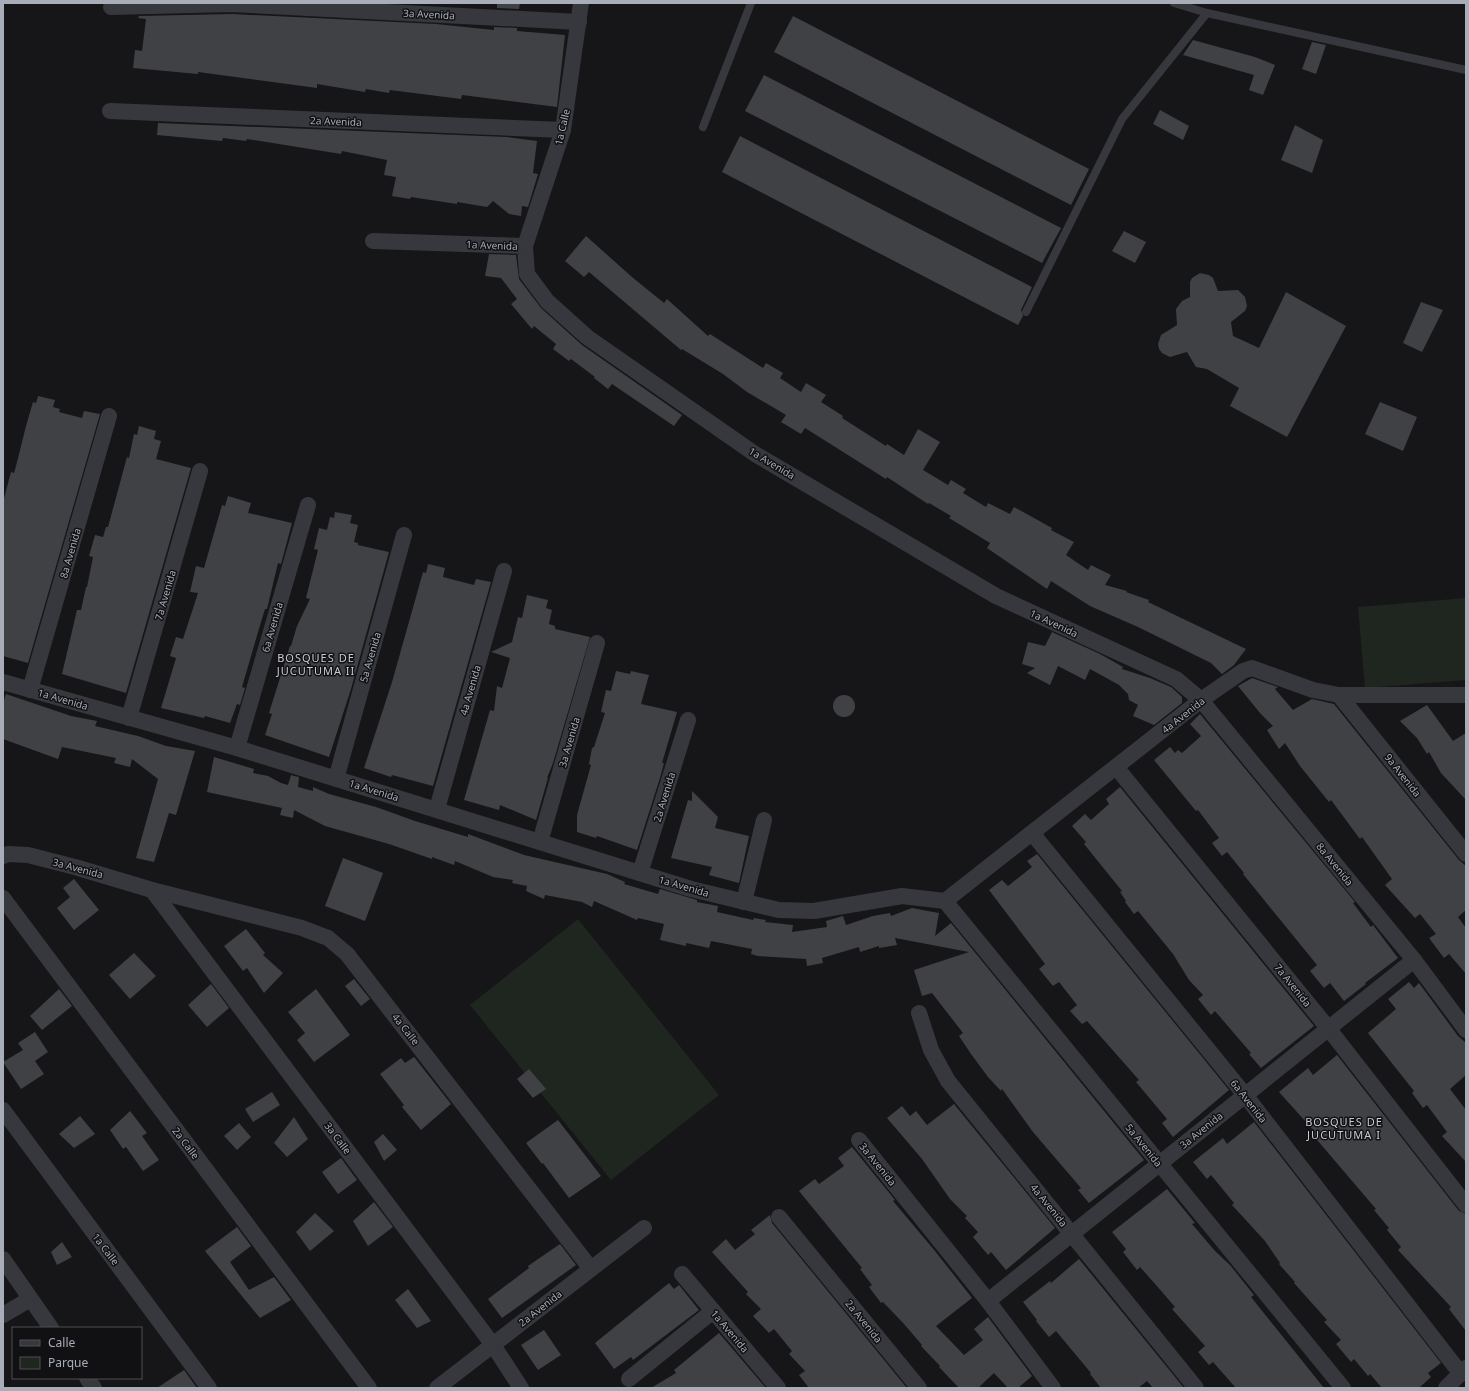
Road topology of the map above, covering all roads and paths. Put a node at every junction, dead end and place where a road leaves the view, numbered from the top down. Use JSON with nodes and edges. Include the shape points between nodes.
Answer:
{"nodes":[{"id":1,"x":581,"y":3,"type":"edge"},
{"id":2,"x":751,"y":3,"type":"edge"},
{"id":3,"x":1174,"y":3,"type":"edge"},
{"id":4,"x":111,"y":7,"type":"dead end"},
{"id":5,"x":1207,"y":13,"type":"junction"},
{"id":6,"x":580,"y":22,"type":"junction"},
{"id":7,"x":1466,"y":70,"type":"edge"},
{"id":8,"x":110,"y":111,"type":"dead end"},
{"id":9,"x":703,"y":127,"type":"dead end"},
{"id":10,"x":563,"y":130,"type":"junction"},
{"id":11,"x":373,"y":241,"type":"dead end"},
{"id":12,"x":525,"y":246,"type":"junction"},
{"id":13,"x":1026,"y":312,"type":"dead end"},
{"id":14,"x":109,"y":416,"type":"dead end"},
{"id":15,"x":200,"y":471,"type":"dead end"},
{"id":16,"x":308,"y":505,"type":"dead end"},
{"id":17,"x":404,"y":535,"type":"dead end"},
{"id":18,"x":504,"y":571,"type":"dead end"},
{"id":19,"x":598,"y":643,"type":"dead end"},
{"id":20,"x":3,"y":682,"type":"edge"},
{"id":21,"x":30,"y":690,"type":"junction"},
{"id":22,"x":1339,"y":695,"type":"junction"},
{"id":23,"x":1466,"y":695,"type":"edge"},
{"id":24,"x":1201,"y":700,"type":"junction"},
{"id":25,"x":129,"y":718,"type":"junction"},
{"id":26,"x":688,"y":720,"type":"dead end"},
{"id":27,"x":237,"y":748,"type":"junction"},
{"id":28,"x":1116,"y":766,"type":"junction"},
{"id":29,"x":336,"y":779,"type":"junction"},
{"id":30,"x":437,"y":809,"type":"junction"},
{"id":31,"x":764,"y":820,"type":"dead end"},
{"id":32,"x":1032,"y":833,"type":"junction"},
{"id":33,"x":540,"y":842,"type":"junction"},
{"id":34,"x":1466,"y":854,"type":"edge"},
{"id":35,"x":3,"y":856,"type":"edge"},
{"id":36,"x":640,"y":873,"type":"junction"},
{"id":37,"x":152,"y":890,"type":"junction"},
{"id":38,"x":3,"y":898,"type":"edge"},
{"id":39,"x":945,"y":901,"type":"junction"},
{"id":40,"x":744,"y":902,"type":"junction"},
{"id":41,"x":1414,"y":960,"type":"junction"},
{"id":42,"x":919,"y":1013,"type":"dead end"},
{"id":43,"x":1328,"y":1028,"type":"junction"},
{"id":44,"x":1466,"y":1030,"type":"edge"},
{"id":45,"x":1245,"y":1095,"type":"junction"},
{"id":46,"x":3,"y":1110,"type":"edge"},
{"id":47,"x":859,"y":1140,"type":"dead end"},
{"id":48,"x":1159,"y":1164,"type":"junction"},
{"id":49,"x":1466,"y":1205,"type":"edge"},
{"id":50,"x":779,"y":1217,"type":"dead end"},
{"id":51,"x":644,"y":1228,"type":"dead end"},
{"id":52,"x":1072,"y":1234,"type":"junction"},
{"id":53,"x":3,"y":1259,"type":"edge"},
{"id":54,"x":591,"y":1269,"type":"junction"},
{"id":55,"x":682,"y":1274,"type":"dead end"},
{"id":56,"x":30,"y":1299,"type":"junction"},
{"id":57,"x":988,"y":1301,"type":"junction"},
{"id":58,"x":713,"y":1311,"type":"junction"},
{"id":59,"x":3,"y":1315,"type":"edge"},
{"id":60,"x":50,"y":1327,"type":"edge"},
{"id":61,"x":492,"y":1345,"type":"junction"},
{"id":62,"x":1463,"y":1371,"type":"edge"},
{"id":63,"x":629,"y":1379,"type":"dead end"},
{"id":64,"x":1045,"y":1385,"type":"edge"},
{"id":65,"x":210,"y":1388,"type":"edge"},
{"id":66,"x":369,"y":1388,"type":"edge"},
{"id":67,"x":437,"y":1388,"type":"edge"},
{"id":68,"x":521,"y":1388,"type":"edge"},
{"id":69,"x":778,"y":1388,"type":"edge"},
{"id":70,"x":919,"y":1388,"type":"edge"},
{"id":71,"x":1196,"y":1388,"type":"edge"},
{"id":72,"x":1343,"y":1388,"type":"edge"},
{"id":73,"x":1446,"y":1388,"type":"edge"}],
"edges":[{"from":1,"to":6,"type":"street","name":"1a Calle"},
{"from":2,"to":9,"type":"lane"},
{"from":3,"to":5,"type":"lane"},
{"from":4,"to":6,"type":"street","name":"3a Avenida","via":[[232,4]]},
{"from":5,"to":7,"type":"lane"},
{"from":5,"to":13,"type":"lane","via":[[1122,119]]},
{"from":6,"to":10,"type":"street","name":"1a Calle"},
{"from":8,"to":10,"type":"street","name":"2a Avenida"},
{"from":10,"to":12,"type":"street","name":"1a Calle"},
{"from":11,"to":12,"type":"street","name":"1a Avenida"},
{"from":12,"to":24,"type":"street","name":"1a Avenida","via":[[527,274],[547,301],[587,337],[755,454],[996,596],[1176,679]]},
{"from":14,"to":21,"type":"street","name":"8a Avenida"},
{"from":15,"to":25,"type":"street","name":"7a Avenida"},
{"from":16,"to":27,"type":"street","name":"6a Avenida"},
{"from":17,"to":29,"type":"street","name":"5a Avenida"},
{"from":18,"to":30,"type":"street","name":"4a Avenida"},
{"from":19,"to":33,"type":"street","name":"3a Avenida"},
{"from":20,"to":21,"type":"street","name":"1a Avenida"},
{"from":21,"to":25,"type":"street","name":"1a Avenida"},
{"from":22,"to":23,"type":"street","name":"4a Avenida"},
{"from":22,"to":24,"type":"street","name":"4a Avenida","via":[[1313,690],[1252,668],[1243,671]]},
{"from":22,"to":34,"type":"street","name":"9a Avenida"},
{"from":24,"to":28,"type":"street","name":"4a Avenida"},
{"from":24,"to":41,"type":"street","name":"8a Avenida"},
{"from":25,"to":27,"type":"street","name":"1a Avenida"},
{"from":26,"to":36,"type":"street","name":"2a Avenida"},
{"from":27,"to":29,"type":"street","name":"1a Avenida"},
{"from":28,"to":32,"type":"street","name":"4a Avenida"},
{"from":28,"to":43,"type":"street","name":"7a Avenida"},
{"from":29,"to":30,"type":"street","name":"1a Avenida"},
{"from":30,"to":33,"type":"street","name":"1a Avenida"},
{"from":31,"to":40,"type":"street"},
{"from":32,"to":39,"type":"street","name":"4a Avenida"},
{"from":32,"to":45,"type":"street","name":"6a Avenida"},
{"from":33,"to":36,"type":"street","name":"1a Avenida"},
{"from":35,"to":37,"type":"street","name":"3a Avenida","via":[[28,855]]},
{"from":36,"to":40,"type":"street","name":"1a Avenida"},
{"from":37,"to":54,"type":"street","name":"4a Calle","via":[[302,928],[328,938],[347,954]]},
{"from":37,"to":61,"type":"street","name":"3a Calle"},
{"from":38,"to":66,"type":"street","name":"2a Calle"},
{"from":39,"to":40,"type":"street","name":"1a Avenida","via":[[902,896],[814,911],[779,910]]},
{"from":39,"to":48,"type":"street","name":"5a Avenida"},
{"from":41,"to":43,"type":"street","name":"3a Avenida"},
{"from":41,"to":44,"type":"street","name":"8a Avenida"},
{"from":42,"to":52,"type":"street","name":"4a Avenida","via":[[931,1050],[948,1081]]},
{"from":43,"to":45,"type":"street","name":"3a Avenida"},
{"from":43,"to":49,"type":"street","name":"7a Avenida"},
{"from":45,"to":48,"type":"street","name":"3a Avenida"},
{"from":45,"to":62,"type":"street","name":"6a Avenida"},
{"from":46,"to":65,"type":"street","name":"1a Calle"},
{"from":47,"to":57,"type":"street","name":"3a Avenida"},
{"from":48,"to":52,"type":"street","name":"3a Avenida"},
{"from":48,"to":72,"type":"street","name":"5a Avenida"},
{"from":50,"to":70,"type":"street","name":"2a Avenida"},
{"from":51,"to":54,"type":"street","name":"2a Avenida"},
{"from":52,"to":57,"type":"street","name":"3a Avenida"},
{"from":52,"to":71,"type":"street","name":"4a Avenida"},
{"from":53,"to":56,"type":"street"},
{"from":54,"to":61,"type":"street","name":"2a Avenida"},
{"from":55,"to":58,"type":"street","name":"1a Avenida"},
{"from":56,"to":59,"type":"street"},
{"from":56,"to":60,"type":"street"},
{"from":57,"to":64,"type":"street","name":"3a Avenida"},
{"from":58,"to":63,"type":"street"},
{"from":58,"to":69,"type":"street","name":"1a Avenida"},
{"from":61,"to":67,"type":"street","name":"2a Avenida"},
{"from":61,"to":68,"type":"street","name":"3a Calle"},
{"from":62,"to":73,"type":"street"}]}
